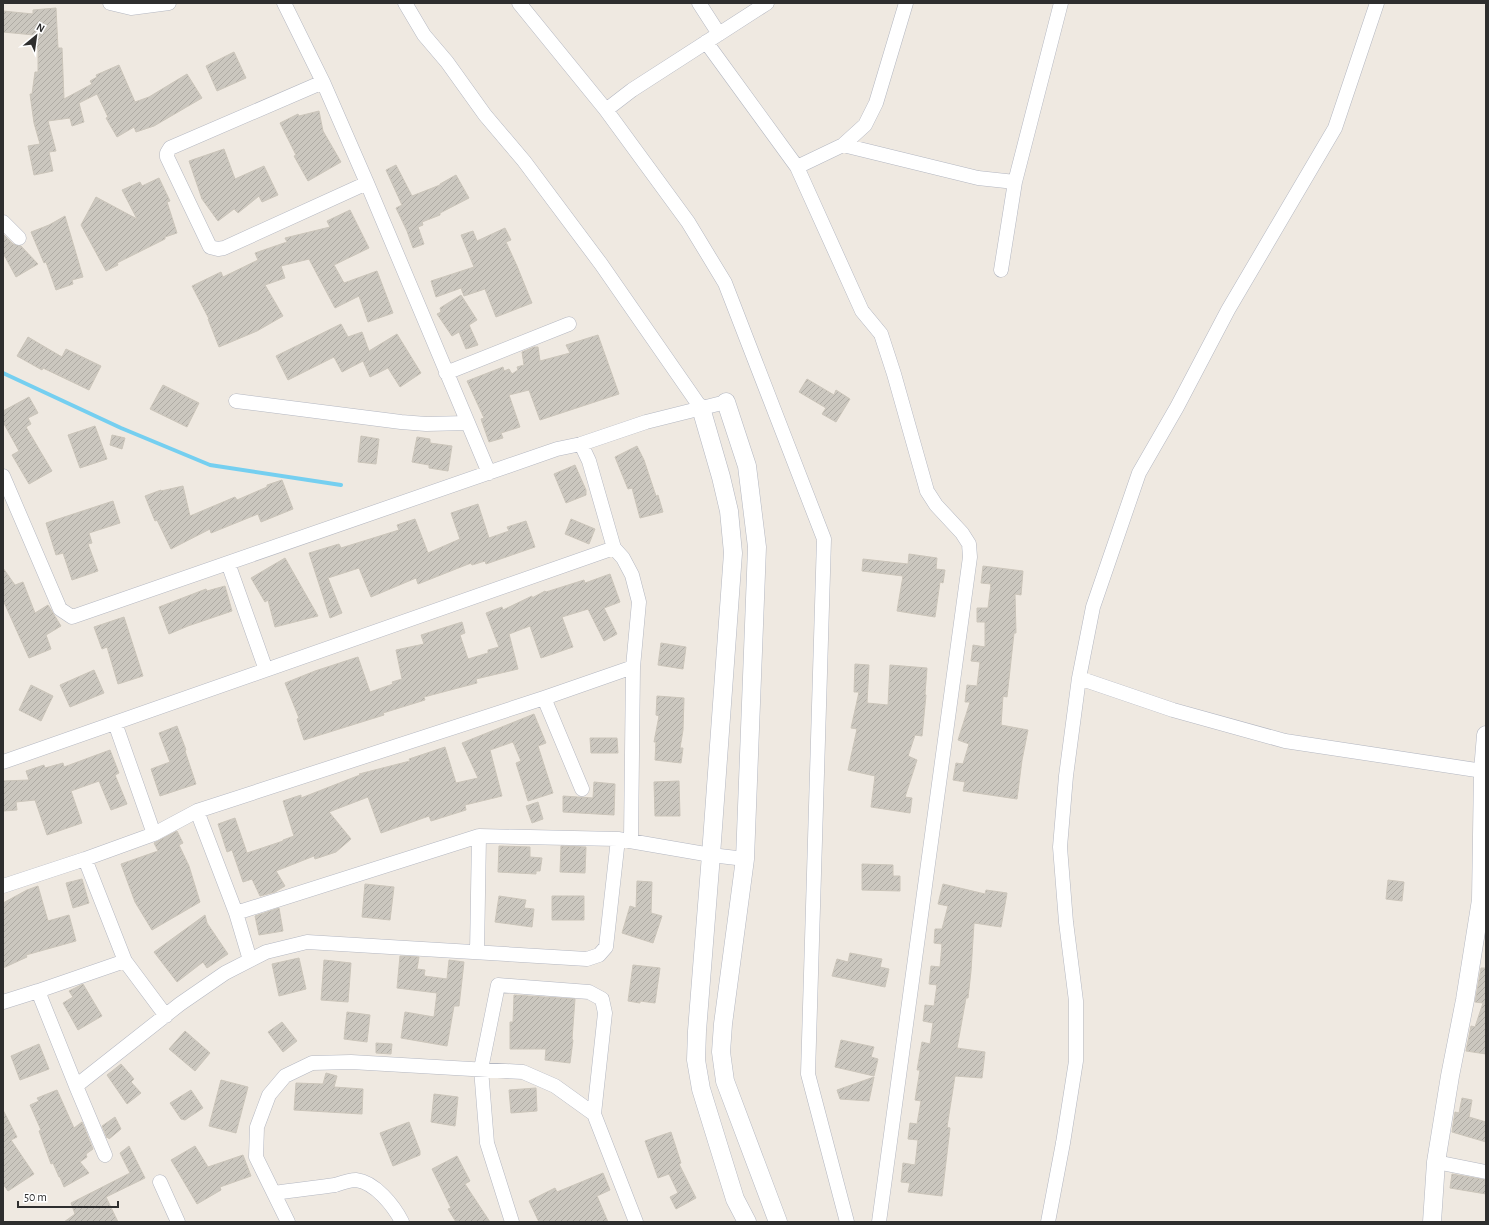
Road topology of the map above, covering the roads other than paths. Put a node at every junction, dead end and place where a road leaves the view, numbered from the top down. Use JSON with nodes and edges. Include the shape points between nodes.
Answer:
{"nodes":[{"id":1,"x":110,"y":3,"type":"edge"},
{"id":2,"x":169,"y":3,"type":"edge"},
{"id":3,"x":284,"y":3,"type":"edge"},
{"id":4,"x":405,"y":3,"type":"edge"},
{"id":5,"x":518,"y":3,"type":"edge"},
{"id":6,"x":699,"y":3,"type":"edge"},
{"id":7,"x":767,"y":3,"type":"edge"},
{"id":8,"x":906,"y":3,"type":"edge"},
{"id":9,"x":1061,"y":3,"type":"edge"},
{"id":10,"x":1377,"y":3,"type":"edge"},
{"id":11,"x":720,"y":34,"type":"junction"},
{"id":12,"x":706,"y":42,"type":"junction"},
{"id":13,"x":323,"y":82,"type":"junction"},
{"id":14,"x":606,"y":110,"type":"junction"},
{"id":15,"x":843,"y":145,"type":"junction"},
{"id":16,"x":796,"y":167,"type":"junction"},
{"id":17,"x":1015,"y":182,"type":"junction"},
{"id":18,"x":367,"y":183,"type":"junction"},
{"id":19,"x":3,"y":222,"type":"edge"},
{"id":20,"x":19,"y":238,"type":"dead end"},
{"id":21,"x":1001,"y":270,"type":"dead end"},
{"id":22,"x":569,"y":324,"type":"dead end"},
{"id":23,"x":446,"y":373,"type":"junction"},
{"id":24,"x":236,"y":400,"type":"dead end"},
{"id":25,"x":726,"y":402,"type":"joint"},
{"id":26,"x":701,"y":408,"type":"junction"},
{"id":27,"x":468,"y":423,"type":"junction"},
{"id":28,"x":581,"y":444,"type":"junction"},
{"id":29,"x":489,"y":473,"type":"junction"},
{"id":30,"x":3,"y":476,"type":"edge"},
{"id":31,"x":614,"y":548,"type":"junction"},
{"id":32,"x":228,"y":563,"type":"junction"},
{"id":33,"x":633,"y":667,"type":"junction"},
{"id":34,"x":266,"y":670,"type":"junction"},
{"id":35,"x":1079,"y":678,"type":"junction"},
{"id":36,"x":544,"y":698,"type":"junction"},
{"id":37,"x":115,"y":723,"type":"junction"},
{"id":38,"x":1486,"y":735,"type":"edge"},
{"id":39,"x":3,"y":762,"type":"edge"},
{"id":40,"x":1483,"y":771,"type":"junction"},
{"id":41,"x":582,"y":789,"type":"dead end"},
{"id":42,"x":197,"y":811,"type":"junction"},
{"id":43,"x":154,"y":834,"type":"junction"},
{"id":44,"x":479,"y":836,"type":"junction"},
{"id":45,"x":624,"y":840,"type":"junction"},
{"id":46,"x":711,"y":855,"type":"junction"},
{"id":47,"x":745,"y":858,"type":"junction"},
{"id":48,"x":85,"y":859,"type":"junction"},
{"id":49,"x":3,"y":886,"type":"edge"},
{"id":50,"x":236,"y":913,"type":"junction"},
{"id":51,"x":477,"y":952,"type":"junction"},
{"id":52,"x":250,"y":960,"type":"junction"},
{"id":53,"x":125,"y":961,"type":"junction"},
{"id":54,"x":38,"y":991,"type":"junction"},
{"id":55,"x":3,"y":1002,"type":"edge"},
{"id":56,"x":166,"y":1016,"type":"junction"},
{"id":57,"x":481,"y":1069,"type":"junction"},
{"id":58,"x":76,"y":1086,"type":"junction"},
{"id":59,"x":594,"y":1114,"type":"junction"},
{"id":60,"x":105,"y":1155,"type":"dead end"},
{"id":61,"x":1436,"y":1162,"type":"junction"},
{"id":62,"x":1486,"y":1172,"type":"edge"},
{"id":63,"x":160,"y":1182,"type":"dead end"},
{"id":64,"x":274,"y":1193,"type":"junction"},
{"id":65,"x":178,"y":1222,"type":"edge"},
{"id":66,"x":288,"y":1222,"type":"edge"},
{"id":67,"x":402,"y":1222,"type":"edge"},
{"id":68,"x":512,"y":1222,"type":"edge"},
{"id":69,"x":636,"y":1222,"type":"edge"},
{"id":70,"x":747,"y":1222,"type":"edge"},
{"id":71,"x":778,"y":1222,"type":"edge"},
{"id":72,"x":847,"y":1222,"type":"edge"},
{"id":73,"x":879,"y":1222,"type":"edge"},
{"id":74,"x":1048,"y":1222,"type":"edge"},
{"id":75,"x":1432,"y":1222,"type":"edge"}],
"edges":[{"from":1,"to":2,"type":"street","via":[[131,8]]},
{"from":3,"to":13,"type":"street"},
{"from":4,"to":26,"type":"street","via":[[424,35],[524,161],[601,264]]},
{"from":5,"to":14,"type":"street"},
{"from":6,"to":11,"type":"street"},
{"from":7,"to":11,"type":"street"},
{"from":8,"to":15,"type":"street","via":[[876,103],[865,126]]},
{"from":9,"to":17,"type":"street"},
{"from":10,"to":35,"type":"street","via":[[1335,128],[1228,310],[1139,473],[1093,607]]},
{"from":11,"to":12,"type":"street"},
{"from":12,"to":14,"type":"street"},
{"from":12,"to":16,"type":"street"},
{"from":13,"to":18,"type":"street"},
{"from":13,"to":18,"type":"street","via":[[170,148],[167,157],[210,247],[218,250]]},
{"from":14,"to":72,"type":"street","via":[[688,222],[725,283],[824,539],[808,1074]]},
{"from":15,"to":16,"type":"street"},
{"from":15,"to":17,"type":"street","via":[[978,178]]},
{"from":16,"to":73,"type":"street","via":[[862,311],[881,334],[927,491],[969,544],[970,557]]},
{"from":17,"to":21,"type":"street"},
{"from":18,"to":23,"type":"street"},
{"from":19,"to":20,"type":"street"},
{"from":22,"to":23,"type":"street"},
{"from":23,"to":27,"type":"street"},
{"from":24,"to":27,"type":"street","via":[[401,422]]},
{"from":25,"to":26,"type":"street"},
{"from":25,"to":47,"type":"street","via":[[747,466],[757,547]]},
{"from":26,"to":28,"type":"street","via":[[646,422]]},
{"from":26,"to":46,"type":"street","via":[[729,511],[732,553]]},
{"from":27,"to":29,"type":"street"},
{"from":28,"to":29,"type":"street","via":[[557,449]]},
{"from":28,"to":31,"type":"street","via":[[589,461]]},
{"from":29,"to":32,"type":"street"},
{"from":30,"to":32,"type":"street","via":[[60,609],[72,618]]},
{"from":31,"to":33,"type":"street","via":[[632,575],[639,602]]},
{"from":31,"to":34,"type":"street"},
{"from":32,"to":34,"type":"street"},
{"from":33,"to":36,"type":"street"},
{"from":33,"to":45,"type":"street"},
{"from":34,"to":37,"type":"street"},
{"from":35,"to":40,"type":"street","via":[[1173,710],[1286,741]]},
{"from":35,"to":74,"type":"street","via":[[1060,847],[1076,1001],[1076,1060]]},
{"from":36,"to":41,"type":"street"},
{"from":36,"to":42,"type":"street"},
{"from":37,"to":39,"type":"street"},
{"from":37,"to":43,"type":"street"},
{"from":38,"to":40,"type":"street"},
{"from":40,"to":61,"type":"street","via":[[1481,900]]},
{"from":42,"to":43,"type":"street"},
{"from":42,"to":50,"type":"street"},
{"from":43,"to":48,"type":"street"},
{"from":44,"to":45,"type":"street"},
{"from":44,"to":50,"type":"street"},
{"from":44,"to":51,"type":"street"},
{"from":45,"to":46,"type":"street"},
{"from":45,"to":51,"type":"street","via":[[606,947],[600,955],[588,959]]},
{"from":46,"to":47,"type":"street"},
{"from":46,"to":70,"type":"street","via":[[696,1060],[701,1089],[735,1199]]},
{"from":47,"to":71,"type":"street","via":[[721,1052],[725,1081]]},
{"from":48,"to":49,"type":"street"},
{"from":48,"to":53,"type":"street"},
{"from":50,"to":52,"type":"street"},
{"from":51,"to":52,"type":"street","via":[[307,942],[266,952]]},
{"from":52,"to":56,"type":"street","via":[[225,973]]},
{"from":53,"to":54,"type":"street"},
{"from":53,"to":56,"type":"street"},
{"from":54,"to":55,"type":"street"},
{"from":54,"to":58,"type":"street"},
{"from":56,"to":58,"type":"street"},
{"from":57,"to":59,"type":"street","via":[[523,1072],[555,1086]]},
{"from":57,"to":59,"type":"street","via":[[498,985],[589,992],[602,999],[605,1013]]},
{"from":57,"to":64,"type":"street","via":[[351,1062],[312,1063],[285,1076],[268,1095],[257,1127],[256,1157]]},
{"from":57,"to":68,"type":"street","via":[[487,1143]]},
{"from":58,"to":60,"type":"street"},
{"from":59,"to":69,"type":"street"},
{"from":61,"to":62,"type":"street"},
{"from":61,"to":75,"type":"street"},
{"from":63,"to":65,"type":"street"},
{"from":64,"to":66,"type":"street"},
{"from":64,"to":67,"type":"street","via":[[355,1180],[367,1183],[379,1192]]}]}
